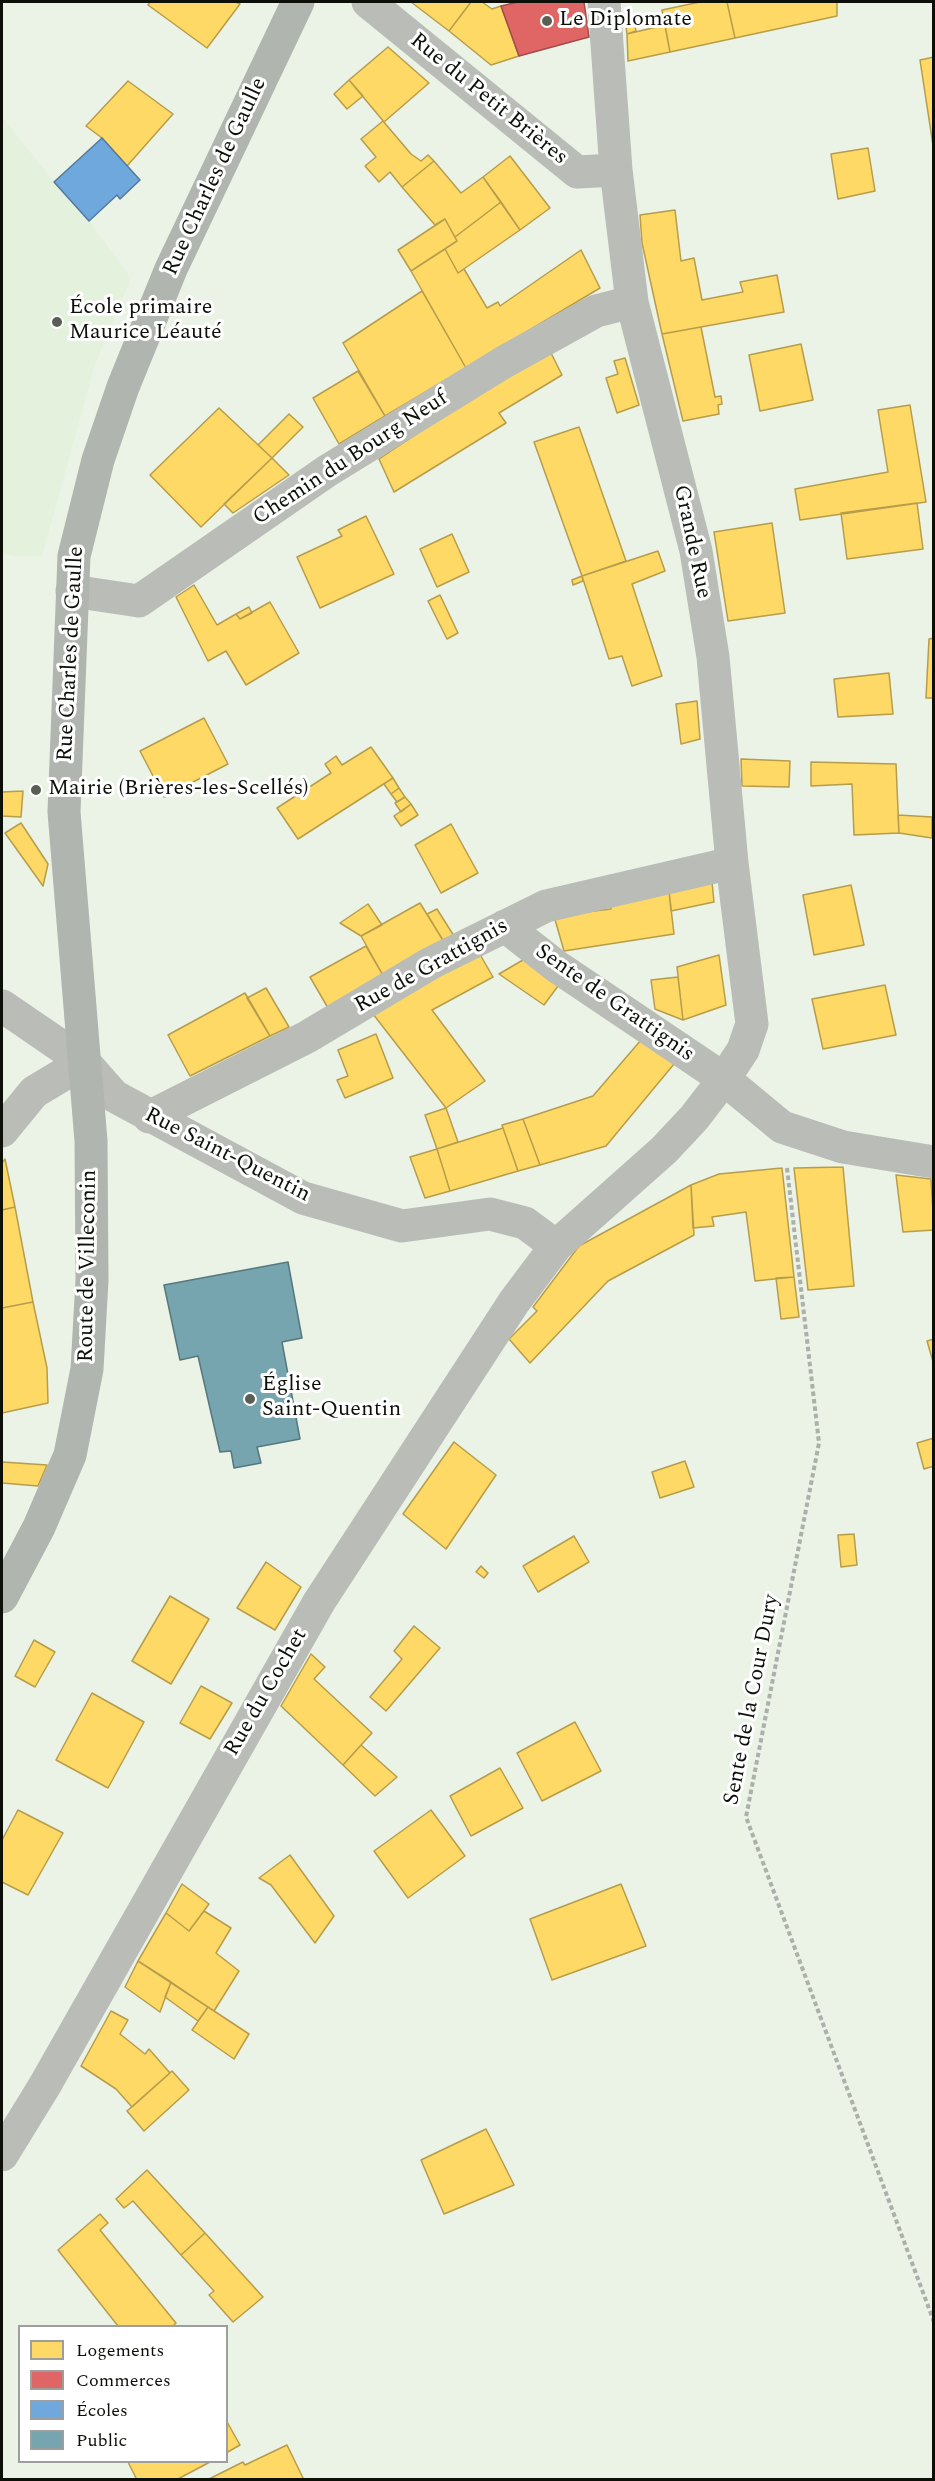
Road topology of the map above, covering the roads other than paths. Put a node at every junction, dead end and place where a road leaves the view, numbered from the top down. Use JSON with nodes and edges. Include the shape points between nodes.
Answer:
{"nodes":[{"id":1,"x":298,"y":2,"type":"edge"},
{"id":2,"x":368,"y":2,"type":"edge"},
{"id":3,"x":604,"y":2,"type":"edge"},
{"id":4,"x":616,"y":171,"type":"junction"},
{"id":5,"x":632,"y":302,"type":"junction"},
{"id":6,"x":72,"y":591,"type":"junction"},
{"id":7,"x":732,"y":863,"type":"junction"},
{"id":8,"x":505,"y":926,"type":"junction"},
{"id":9,"x":2,"y":1006,"type":"edge"},
{"id":10,"x":84,"y":1062,"type":"junction"},
{"id":11,"x":724,"y":1079,"type":"junction"},
{"id":12,"x":149,"y":1117,"type":"junction"},
{"id":13,"x":2,"y":1131,"type":"edge"},
{"id":14,"x":933,"y":1162,"type":"edge"},
{"id":15,"x":556,"y":1246,"type":"junction"},
{"id":16,"x":2,"y":1597,"type":"edge"},
{"id":17,"x":2,"y":2155,"type":"edge"}],
"edges":[{"from":1,"to":6,"type":"main road","name":"Rue Charles de Gaulle","via":[[171,269],[123,387],[95,470],[74,556]]},
{"from":2,"to":4,"type":"street","name":"Rue du Petit Brières","via":[[577,172]]},
{"from":3,"to":4,"type":"street","name":"Grande Rue"},
{"from":4,"to":5,"type":"street","name":"Grande Rue"},
{"from":5,"to":6,"type":"street","name":"Chemin du Bourg Neuf","via":[[596,311],[504,362],[327,471],[139,601]]},
{"from":5,"to":7,"type":"street","name":"Grande Rue","via":[[696,551],[713,657]]},
{"from":6,"to":10,"type":"main road","name":"Rue Charles de Gaulle","via":[[64,812]]},
{"from":7,"to":8,"type":"street","name":"Rue de Grattignis","via":[[546,906]]},
{"from":7,"to":11,"type":"street","name":"Grande Rue","via":[[752,1024],[743,1050]]},
{"from":8,"to":11,"type":"street","name":"Sente de Grattignis","via":[[556,966]]},
{"from":8,"to":12,"type":"street","name":"Rue de Grattignis","via":[[431,963],[307,1037]]},
{"from":9,"to":10,"type":"street","name":"Rue Saint-Quentin"},
{"from":10,"to":12,"type":"street","name":"Rue Saint-Quentin","via":[[114,1096]]},
{"from":10,"to":13,"type":"street","via":[[34,1092]]},
{"from":10,"to":16,"type":"main road","name":"Route de Villeconin","via":[[91,1141],[92,1280],[87,1369],[70,1455],[39,1527]]},
{"from":11,"to":14,"type":"street","name":"Sente de Grattignis","via":[[782,1126],[843,1147]]},
{"from":11,"to":15,"type":"street","name":"Rue du Cochet","via":[[664,1150]]},
{"from":12,"to":15,"type":"street","name":"Rue Saint-Quentin","via":[[303,1198],[402,1226],[490,1214],[525,1223]]},
{"from":15,"to":17,"type":"street","name":"Rue du Cochet","via":[[513,1302],[319,1602]]}]}
